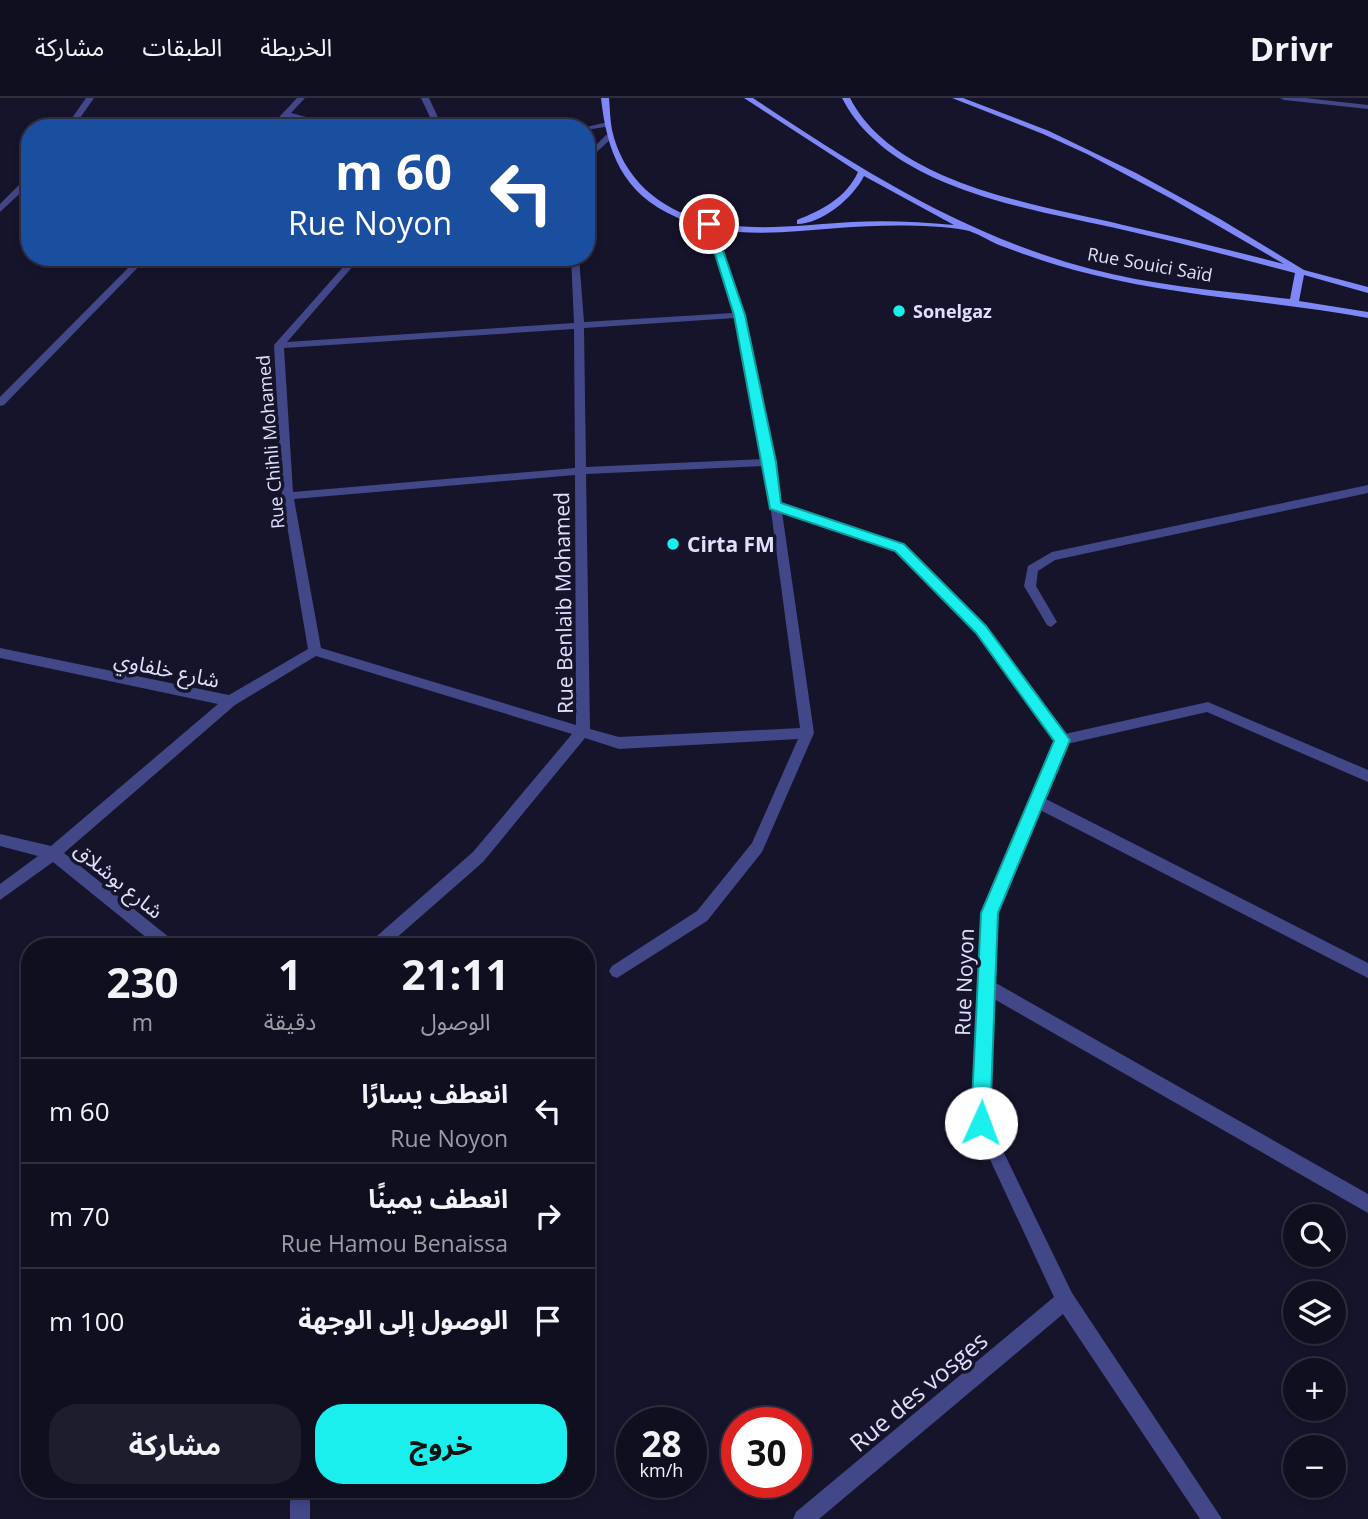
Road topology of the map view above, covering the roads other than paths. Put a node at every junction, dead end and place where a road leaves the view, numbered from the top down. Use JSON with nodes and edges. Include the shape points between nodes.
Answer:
{"nodes":[{"id":1,"x":90,"y":98,"type":"edge"},
{"id":2,"x":302,"y":98,"type":"edge"},
{"id":3,"x":425,"y":98,"type":"edge"},
{"id":4,"x":605,"y":98,"type":"edge"},
{"id":5,"x":748,"y":98,"type":"edge"},
{"id":6,"x":846,"y":98,"type":"edge"},
{"id":7,"x":956,"y":98,"type":"edge"},
{"id":8,"x":1284,"y":98,"type":"edge"},
{"id":9,"x":1368,"y":107,"type":"edge"},
{"id":10,"x":287,"y":114,"type":"junction"},
{"id":11,"x":75,"y":119,"type":"edge"},
{"id":12,"x":282,"y":119,"type":"edge"},
{"id":13,"x":307,"y":119,"type":"edge"},
{"id":14,"x":435,"y":119,"type":"edge"},
{"id":15,"x":608,"y":124,"type":"junction"},
{"id":16,"x":595,"y":126,"type":"edge"},
{"id":17,"x":609,"y":137,"type":"junction"},
{"id":18,"x":595,"y":151,"type":"edge"},
{"id":19,"x":863,"y":170,"type":"junction"},
{"id":20,"x":21,"y":188,"type":"edge"},
{"id":21,"x":0,"y":209,"type":"edge"},
{"id":22,"x":709,"y":224,"type":"junction"},
{"id":23,"x":969,"y":228,"type":"junction"},
{"id":24,"x":768,"y":231,"type":"junction"},
{"id":25,"x":135,"y":266,"type":"edge"},
{"id":26,"x":349,"y":266,"type":"edge"},
{"id":27,"x":576,"y":266,"type":"edge"},
{"id":28,"x":1300,"y":270,"type":"junction"},
{"id":29,"x":1368,"y":290,"type":"edge"},
{"id":30,"x":1294,"y":301,"type":"junction"},
{"id":31,"x":740,"y":315,"type":"junction"},
{"id":32,"x":1368,"y":315,"type":"edge"},
{"id":33,"x":579,"y":326,"type":"junction"},
{"id":34,"x":279,"y":345,"type":"junction"},
{"id":35,"x":0,"y":403,"type":"edge"},
{"id":36,"x":770,"y":462,"type":"junction"},
{"id":37,"x":580,"y":471,"type":"junction"},
{"id":38,"x":1368,"y":489,"type":"edge"},
{"id":39,"x":288,"y":496,"type":"junction"},
{"id":40,"x":775,"y":505,"type":"junction"},
{"id":41,"x":1051,"y":622,"type":"dead end"},
{"id":42,"x":315,"y":652,"type":"junction"},
{"id":43,"x":0,"y":653,"type":"edge"},
{"id":44,"x":229,"y":701,"type":"junction"},
{"id":45,"x":583,"y":731,"type":"junction"},
{"id":46,"x":807,"y":733,"type":"junction"},
{"id":47,"x":1062,"y":740,"type":"junction"},
{"id":48,"x":1368,"y":776,"type":"edge"},
{"id":49,"x":1036,"y":801,"type":"junction"},
{"id":50,"x":0,"y":840,"type":"edge"},
{"id":51,"x":53,"y":853,"type":"junction"},
{"id":52,"x":0,"y":893,"type":"edge"},
{"id":53,"x":159,"y":938,"type":"edge"},
{"id":54,"x":385,"y":938,"type":"edge"},
{"id":55,"x":617,"y":971,"type":"dead end"},
{"id":56,"x":1368,"y":971,"type":"edge"},
{"id":57,"x":986,"y":986,"type":"junction"},
{"id":58,"x":1368,"y":1204,"type":"edge"},
{"id":59,"x":1065,"y":1300,"type":"junction"},
{"id":60,"x":300,"y":1498,"type":"edge"},
{"id":61,"x":300,"y":1519,"type":"edge"},
{"id":62,"x":803,"y":1519,"type":"edge"},
{"id":63,"x":1212,"y":1519,"type":"edge"}],
"edges":[{"from":1,"to":11,"type":"street"},
{"from":2,"to":10,"type":"street"},
{"from":3,"to":14,"type":"street"},
{"from":4,"to":15,"type":"main road"},
{"from":5,"to":19,"type":"main road","name":"Rue Souici Saïd"},
{"from":6,"to":28,"type":"main road","via":[[876,137],[931,173],[1066,214]]},
{"from":7,"to":28,"type":"main road","via":[[1165,190]]},
{"from":8,"to":9,"type":"street"},
{"from":10,"to":12,"type":"street"},
{"from":10,"to":13,"type":"street"},
{"from":15,"to":16,"type":"street"},
{"from":15,"to":17,"type":"main road"},
{"from":17,"to":18,"type":"street"},
{"from":17,"to":22,"type":"main road","via":[[630,181],[643,195]]},
{"from":19,"to":23,"type":"main road","name":"Rue Souici Saïd"},
{"from":19,"to":24,"type":"main road","via":[[858,183],[833,207]]},
{"from":20,"to":21,"type":"street"},
{"from":22,"to":24,"type":"main road"},
{"from":22,"to":31,"type":"street"},
{"from":23,"to":24,"type":"main road","via":[[867,224]]},
{"from":23,"to":30,"type":"main road","name":"Rue Souici Saïd","via":[[1034,255],[1125,280]]},
{"from":25,"to":35,"type":"street"},
{"from":26,"to":34,"type":"street","name":"Rue Chihli Mohamed"},
{"from":27,"to":33,"type":"street","name":"Rue Benlaib Mohamed"},
{"from":28,"to":29,"type":"main road"},
{"from":28,"to":30,"type":"main road"},
{"from":30,"to":32,"type":"main road","name":"Rue Souici Saïd"},
{"from":31,"to":33,"type":"street"},
{"from":31,"to":36,"type":"street"},
{"from":33,"to":34,"type":"street"},
{"from":33,"to":37,"type":"street","name":"Rue Benlaib Mohamed"},
{"from":34,"to":39,"type":"street","name":"Rue Chihli Mohamed"},
{"from":36,"to":37,"type":"street"},
{"from":36,"to":40,"type":"street"},
{"from":37,"to":39,"type":"street"},
{"from":37,"to":45,"type":"street","name":"Rue Benlaib Mohamed"},
{"from":38,"to":41,"type":"street","via":[[1052,556],[1032,569],[1030,586]]},
{"from":39,"to":42,"type":"street","name":"Rue Chihli Mohamed"},
{"from":40,"to":46,"type":"street"},
{"from":40,"to":47,"type":"street","via":[[900,548],[981,630]]},
{"from":42,"to":44,"type":"street","name":"شارع خلفاوي"},
{"from":42,"to":45,"type":"street"},
{"from":43,"to":44,"type":"street","name":"شارع خلفاوي"},
{"from":44,"to":51,"type":"street"},
{"from":45,"to":46,"type":"street","via":[[619,743]]},
{"from":45,"to":54,"type":"street","name":"Rue Benlaib Mohamed","via":[[478,857]]},
{"from":46,"to":55,"type":"street","via":[[757,847],[710,906],[702,916]]},
{"from":47,"to":48,"type":"street","via":[[1208,707]]},
{"from":47,"to":49,"type":"street","name":"Rue Noyon"},
{"from":49,"to":56,"type":"street"},
{"from":49,"to":57,"type":"street","name":"Rue Noyon","via":[[989,913]]},
{"from":50,"to":51,"type":"street","name":"شارع بوشلاق"},
{"from":51,"to":52,"type":"street"},
{"from":51,"to":53,"type":"street","name":"شارع بوشلاق"},
{"from":57,"to":58,"type":"street"},
{"from":57,"to":59,"type":"street","name":"Rue Noyon","via":[[981,1123]]},
{"from":59,"to":62,"type":"street","name":"Rue des vosges"},
{"from":59,"to":63,"type":"street","name":"Rue Noyon"},
{"from":60,"to":61,"type":"street"}]}
